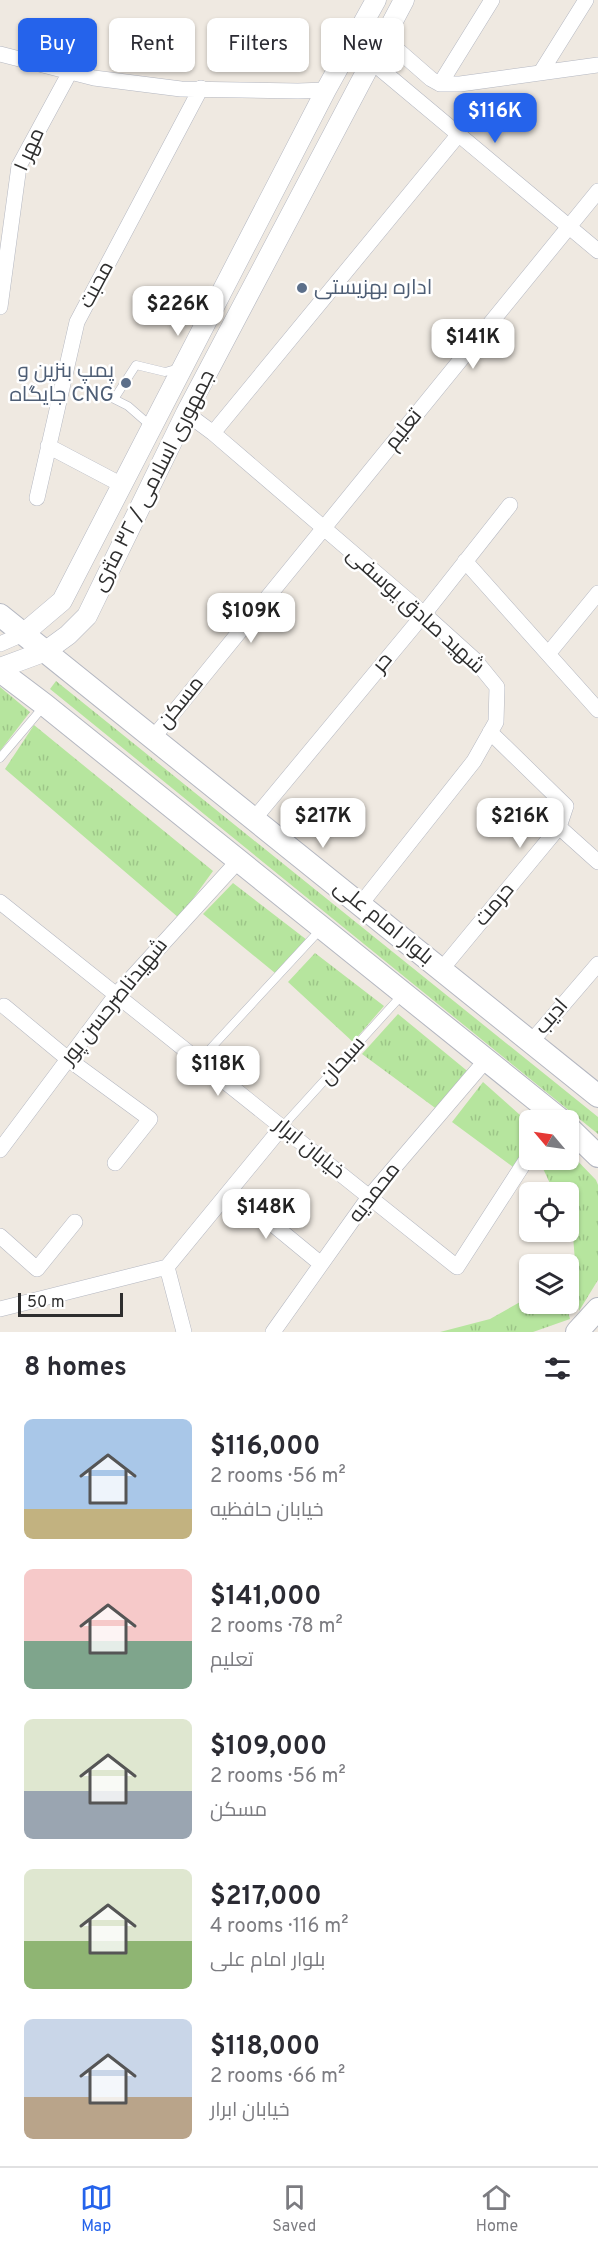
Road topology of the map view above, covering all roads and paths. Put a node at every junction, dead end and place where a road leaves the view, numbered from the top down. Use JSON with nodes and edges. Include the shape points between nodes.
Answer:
{"nodes":[{"id":1,"x":376,"y":0,"type":"edge"},
{"id":2,"x":404,"y":0,"type":"edge"},
{"id":3,"x":492,"y":0,"type":"edge"},
{"id":4,"x":586,"y":0,"type":"edge"},
{"id":5,"x":395,"y":18,"type":"edge"},
{"id":6,"x":0,"y":54,"type":"edge"},
{"id":7,"x":404,"y":55,"type":"edge"},
{"id":8,"x":18,"y":59,"type":"edge"},
{"id":9,"x":598,"y":64,"type":"edge"},
{"id":10,"x":70,"y":72,"type":"joint"},
{"id":11,"x":367,"y":72,"type":"edge"},
{"id":12,"x":384,"y":72,"type":"edge"},
{"id":13,"x":541,"y":72,"type":"junction"},
{"id":14,"x":440,"y":84,"type":"junction"},
{"id":15,"x":201,"y":88,"type":"junction"},
{"id":16,"x":326,"y":90,"type":"junction"},
{"id":17,"x":459,"y":134,"type":"junction"},
{"id":18,"x":598,"y":191,"type":"edge"},
{"id":19,"x":569,"y":227,"type":"junction"},
{"id":20,"x":598,"y":251,"type":"edge"},
{"id":21,"x":2,"y":269,"type":"edge"},
{"id":22,"x":0,"y":307,"type":"edge"},
{"id":23,"x":183,"y":367,"type":"junction"},
{"id":24,"x":186,"y":412,"type":"junction"},
{"id":25,"x":152,"y":427,"type":"junction"},
{"id":26,"x":213,"y":433,"type":"junction"},
{"id":27,"x":48,"y":446,"type":"junction"},
{"id":28,"x":122,"y":485,"type":"junction"},
{"id":29,"x":37,"y":498,"type":"dead end"},
{"id":30,"x":510,"y":505,"type":"dead end"},
{"id":31,"x":323,"y":529,"type":"junction"},
{"id":32,"x":465,"y":561,"type":"junction"},
{"id":33,"x":598,"y":593,"type":"edge"},
{"id":34,"x":424,"y":614,"type":"junction"},
{"id":35,"x":0,"y":615,"type":"edge"},
{"id":36,"x":23,"y":634,"type":"junction"},
{"id":37,"x":0,"y":644,"type":"edge"},
{"id":38,"x":46,"y":651,"type":"junction"},
{"id":39,"x":548,"y":654,"type":"junction"},
{"id":40,"x":0,"y":670,"type":"edge"},
{"id":41,"x":45,"y":705,"type":"junction"},
{"id":42,"x":598,"y":710,"type":"edge"},
{"id":43,"x":490,"y":732,"type":"junction"},
{"id":44,"x":153,"y":738,"type":"junction"},
{"id":45,"x":0,"y":758,"type":"edge"},
{"id":46,"x":254,"y":819,"type":"junction"},
{"id":47,"x":560,"y":827,"type":"junction"},
{"id":48,"x":238,"y":861,"type":"junction"},
{"id":49,"x":598,"y":862,"type":"edge"},
{"id":50,"x":0,"y":902,"type":"edge"},
{"id":51,"x":360,"y":905,"type":"junction"},
{"id":52,"x":321,"y":928,"type":"junction"},
{"id":53,"x":598,"y":964,"type":"edge"},
{"id":54,"x":441,"y":970,"type":"junction"},
{"id":55,"x":403,"y":994,"type":"junction"},
{"id":56,"x":116,"y":995,"type":"junction"},
{"id":57,"x":4,"y":1006,"type":"dead end"},
{"id":58,"x":531,"y":1042,"type":"junction"},
{"id":59,"x":68,"y":1059,"type":"junction"},
{"id":60,"x":486,"y":1060,"type":"junction"},
{"id":61,"x":199,"y":1061,"type":"junction"},
{"id":62,"x":598,"y":1096,"type":"edge"},
{"id":63,"x":545,"y":1110,"type":"edge"},
{"id":64,"x":282,"y":1127,"type":"junction"},
{"id":65,"x":579,"y":1139,"type":"edge"},
{"id":66,"x":0,"y":1150,"type":"edge"},
{"id":67,"x":598,"y":1156,"type":"edge"},
{"id":68,"x":115,"y":1163,"type":"dead end"},
{"id":69,"x":520,"y":1170,"type":"edge"},
{"id":70,"x":231,"y":1190,"type":"junction"},
{"id":71,"x":369,"y":1197,"type":"junction"},
{"id":72,"x":75,"y":1222,"type":"dead end"},
{"id":73,"x":0,"y":1236,"type":"edge"},
{"id":74,"x":321,"y":1264,"type":"junction"},
{"id":75,"x":167,"y":1267,"type":"junction"},
{"id":76,"x":0,"y":1309,"type":"edge"},
{"id":77,"x":598,"y":1309,"type":"edge"},
{"id":78,"x":184,"y":1332,"type":"edge"},
{"id":79,"x":273,"y":1332,"type":"edge"},
{"id":80,"x":577,"y":1332,"type":"edge"}],
"edges":[{"from":1,"to":16,"type":"street","name":"جمهوری اسلامی / ۳۲ متری"},
{"from":2,"to":5,"type":"street","name":"جمهوری اسلامی / ۳۲ متری"},
{"from":3,"to":14,"type":"street"},
{"from":4,"to":13,"type":"street"},
{"from":6,"to":8,"type":"street"},
{"from":7,"to":14,"type":"street"},
{"from":9,"to":13,"type":"street"},
{"from":10,"to":15,"type":"street","via":[[181,89]]},
{"from":10,"to":21,"type":"street","name":"مهر ۱","via":[[18,166]]},
{"from":11,"to":24,"type":"street","name":"جمهوری اسلامی / ۳۲ متری"},
{"from":12,"to":17,"type":"street"},
{"from":13,"to":14,"type":"street"},
{"from":15,"to":16,"type":"street"},
{"from":15,"to":27,"type":"street","name":"محبت","via":[[78,322]]},
{"from":16,"to":23,"type":"street","name":"جمهوری اسلامی / ۳۲ متری"},
{"from":17,"to":19,"type":"street"},
{"from":17,"to":26,"type":"street"},
{"from":18,"to":19,"type":"street","name":"تعلیم"},
{"from":19,"to":20,"type":"street"},
{"from":19,"to":31,"type":"street","name":"تعلیم"},
{"from":21,"to":22,"type":"street","name":"مهر ۱"},
{"from":23,"to":25,"type":"street","name":"جمهوری اسلامی / ۳۲ متری"},
{"from":23,"to":25,"type":"lane","via":[[165,372],[136,365],[114,399],[128,405]]},
{"from":24,"to":26,"type":"street","name":"شهید صادق یوسفی"},
{"from":24,"to":38,"type":"street","name":"جمهوری اسلامی / ۳۲ متری","via":[[87,616]]},
{"from":25,"to":28,"type":"street","name":"جمهوری اسلامی / ۳۲ متری"},
{"from":26,"to":31,"type":"street","name":"شهید صادق یوسفی"},
{"from":27,"to":28,"type":"street"},
{"from":27,"to":29,"type":"street","name":"محبت"},
{"from":28,"to":36,"type":"street","name":"جمهوری اسلامی / ۳۲ متری","via":[[62,601]]},
{"from":30,"to":32,"type":"street","name":"حر"},
{"from":31,"to":34,"type":"street","name":"شهید صادق یوسفی"},
{"from":31,"to":44,"type":"street","name":"مسکن"},
{"from":32,"to":34,"type":"street","name":"حر"},
{"from":32,"to":39,"type":"street"},
{"from":33,"to":39,"type":"street"},
{"from":34,"to":43,"type":"street","name":"شهید صادق یوسفی","via":[[475,660],[497,687],[496,722]]},
{"from":34,"to":46,"type":"street","name":"حر"},
{"from":35,"to":36,"type":"main road","name":"بلوار امام علی"},
{"from":36,"to":37,"type":"street"},
{"from":36,"to":38,"type":"main road","name":"بلوار امام علی"},
{"from":38,"to":40,"type":"street","name":"جمهوری اسلامی / ۳۲ متری"},
{"from":38,"to":44,"type":"main road","name":"بلوار امام علی"},
{"from":39,"to":42,"type":"street"},
{"from":40,"to":41,"type":"main road","name":"بلوار امام علی"},
{"from":41,"to":45,"type":"lane"},
{"from":41,"to":48,"type":"main road","name":"بلوار امام علی"},
{"from":43,"to":47,"type":"street","via":[[566,806]]},
{"from":43,"to":51,"type":"street","name":"شهید صادق یوسفی","via":[[474,761]]},
{"from":44,"to":46,"type":"main road","name":"بلوار امام علی"},
{"from":46,"to":51,"type":"main road","name":"بلوار امام علی"},
{"from":47,"to":49,"type":"street"},
{"from":47,"to":54,"type":"street","name":"حرمت"},
{"from":48,"to":52,"type":"main road","name":"بلوار امام علی"},
{"from":48,"to":56,"type":"street","name":"شهیدناصرحسن پور"},
{"from":50,"to":56,"type":"street","name":"خیابان ابرار"},
{"from":51,"to":54,"type":"main road","name":"بلوار امام علی"},
{"from":52,"to":55,"type":"main road","name":"بلوار امام علی"},
{"from":52,"to":61,"type":"lane"},
{"from":53,"to":58,"type":"street","name":"ادیب"},
{"from":54,"to":58,"type":"main road","name":"بلوار امام علی"},
{"from":55,"to":60,"type":"main road","name":"بلوار امام علی"},
{"from":55,"to":64,"type":"lane","name":"سبحان"},
{"from":56,"to":59,"type":"street","name":"شهیدناصرحسن پور"},
{"from":56,"to":61,"type":"street","name":"خیابان ابرار"},
{"from":57,"to":59,"type":"street"},
{"from":58,"to":62,"type":"main road","name":"بلوار امام علی"},
{"from":59,"to":66,"type":"street","name":"شهیدناصرحسن پور"},
{"from":59,"to":68,"type":"street","via":[[150,1119]]},
{"from":60,"to":63,"type":"main road","name":"بلوار امام علی"},
{"from":60,"to":71,"type":"street","name":"محمدیه"},
{"from":61,"to":64,"type":"street","name":"خیابان ابرار"},
{"from":64,"to":70,"type":"street"},
{"from":64,"to":71,"type":"street","name":"خیابان ابرار"},
{"from":65,"to":67,"type":"main road","name":"بلوار امام علی"},
{"from":69,"to":71,"type":"street","name":"خیابان ابرار","via":[[457,1268]]},
{"from":70,"to":74,"type":"street"},
{"from":70,"to":75,"type":"street"},
{"from":71,"to":74,"type":"street","name":"محمدیه"},
{"from":72,"to":73,"type":"street","via":[[37,1269]]},
{"from":74,"to":79,"type":"street","name":"محمدیه"},
{"from":75,"to":76,"type":"street"},
{"from":75,"to":78,"type":"street"},
{"from":77,"to":80,"type":"main road"}]}
